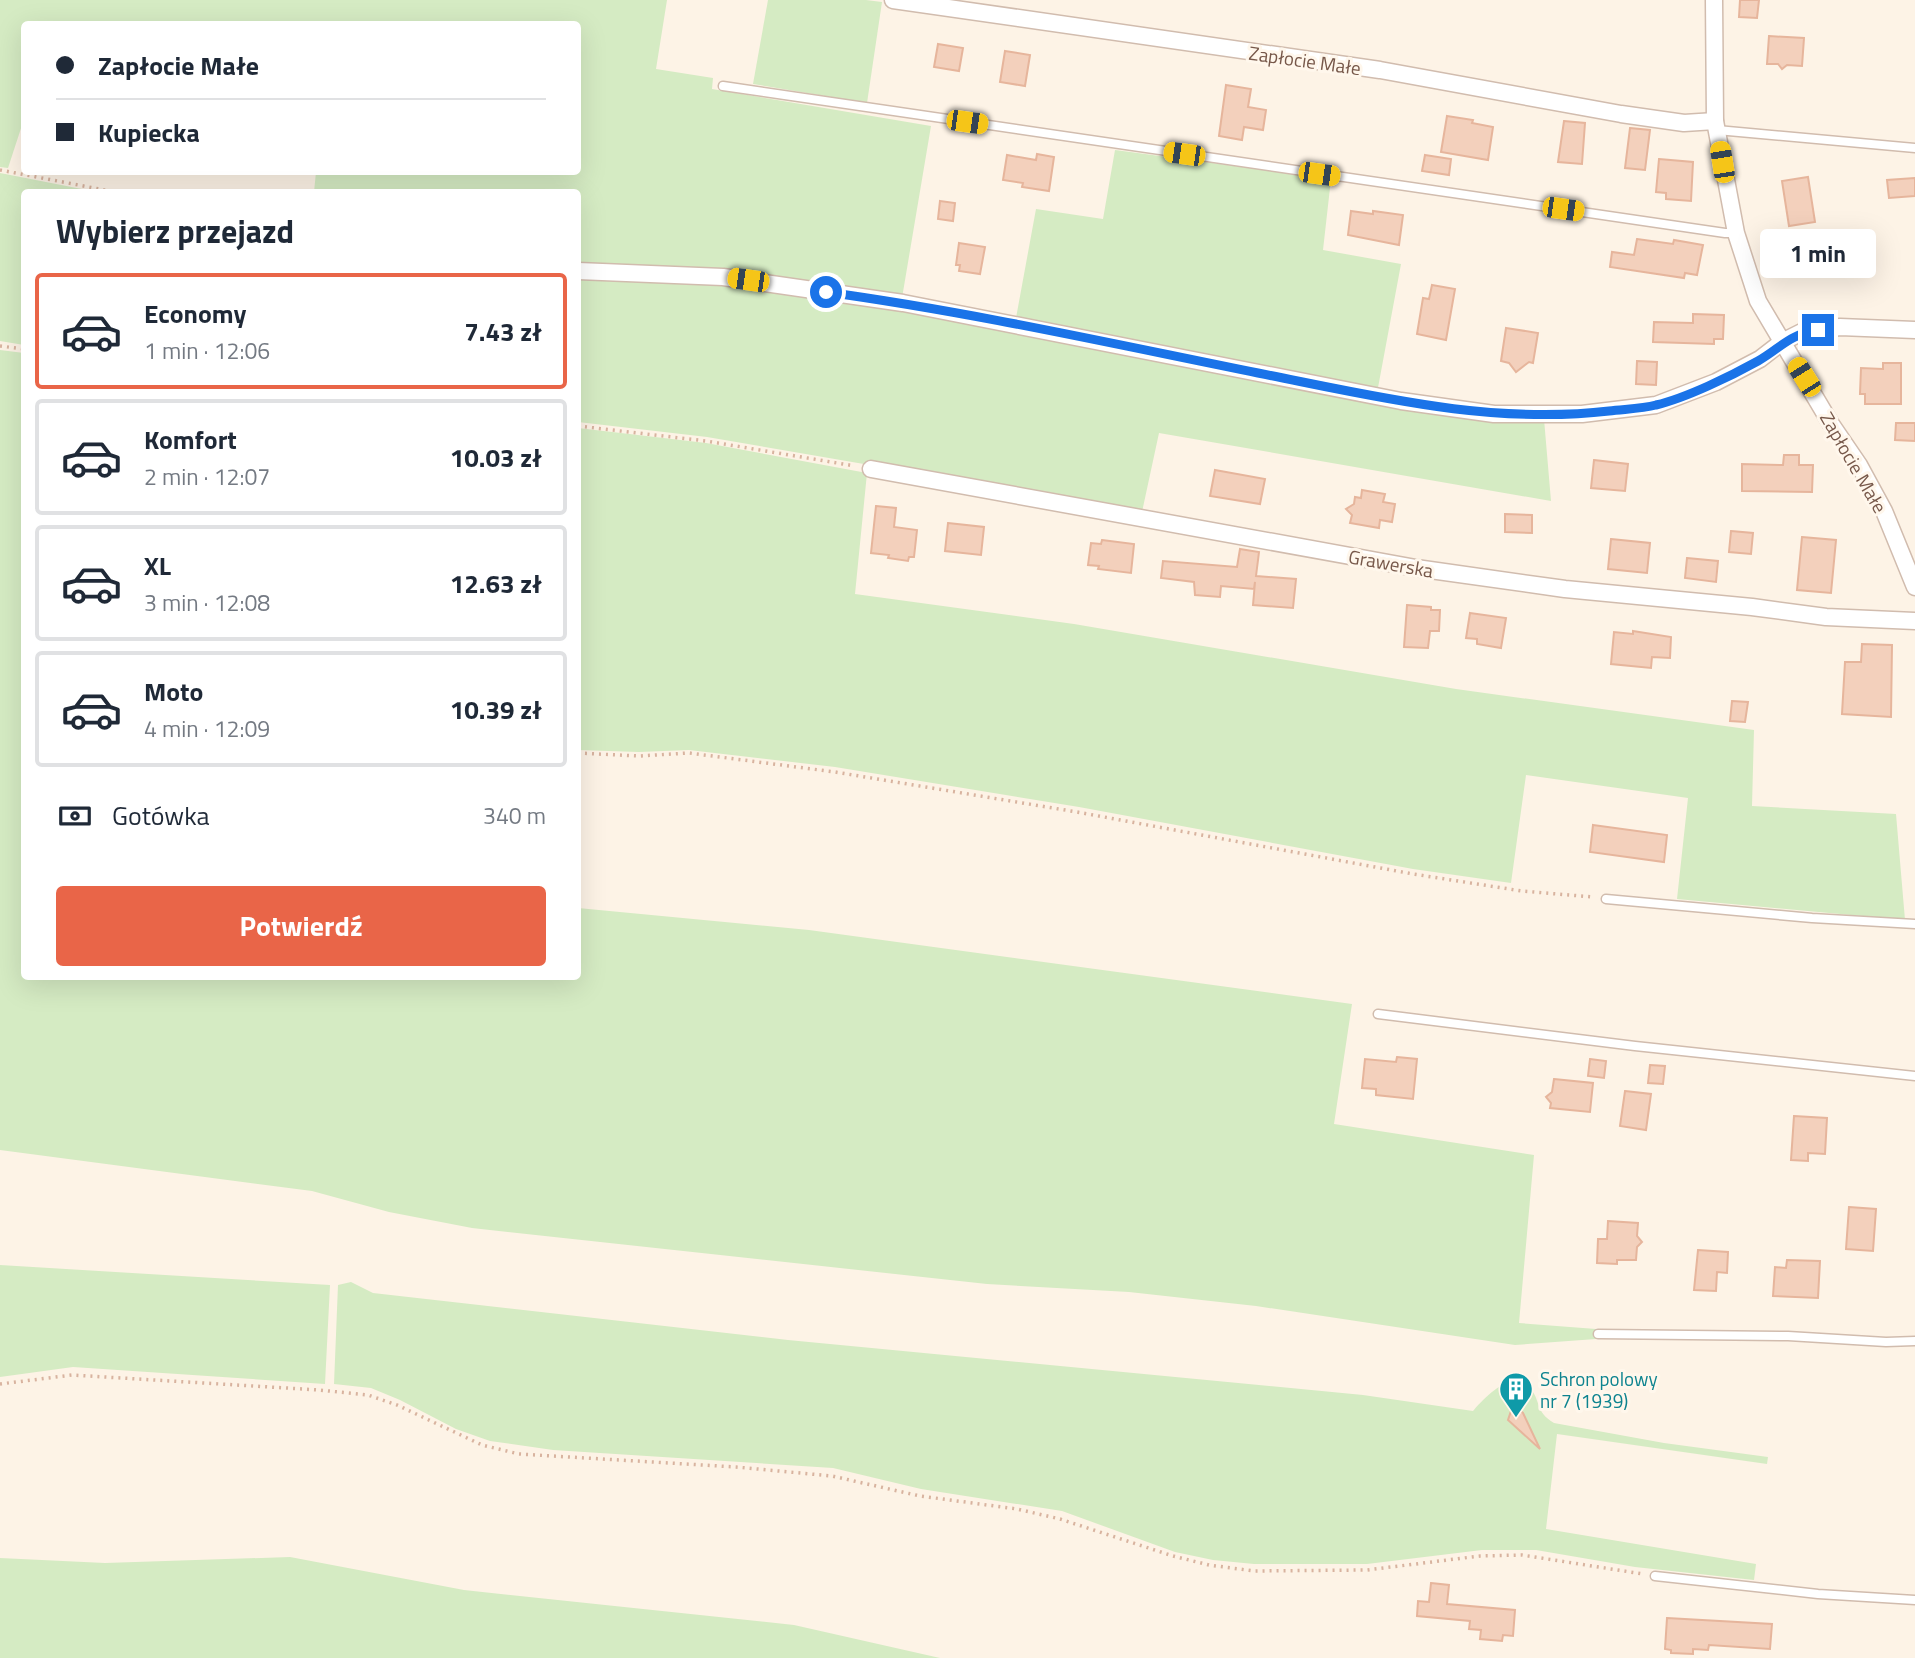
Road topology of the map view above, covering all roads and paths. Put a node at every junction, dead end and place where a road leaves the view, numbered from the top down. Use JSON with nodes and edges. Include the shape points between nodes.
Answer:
{"nodes":[{"id":1,"x":893,"y":0,"type":"edge"},
{"id":2,"x":1714,"y":0,"type":"edge"},
{"id":3,"x":723,"y":86,"type":"dead end"},
{"id":4,"x":1716,"y":126,"type":"junction"},
{"id":5,"x":1915,"y":148,"type":"edge"},
{"id":6,"x":0,"y":170,"type":"edge"},
{"id":7,"x":21,"y":174,"type":"edge"},
{"id":8,"x":26,"y":175,"type":"edge"},
{"id":9,"x":99,"y":189,"type":"edge"},
{"id":10,"x":1736,"y":233,"type":"junction"},
{"id":11,"x":581,"y":271,"type":"edge"},
{"id":12,"x":1915,"y":330,"type":"edge"},
{"id":13,"x":1782,"y":342,"type":"junction"},
{"id":14,"x":0,"y":346,"type":"edge"},
{"id":15,"x":21,"y":349,"type":"edge"},
{"id":16,"x":581,"y":426,"type":"edge"},
{"id":17,"x":871,"y":469,"type":"joint"},
{"id":18,"x":1915,"y":587,"type":"edge"},
{"id":19,"x":1915,"y":621,"type":"edge"},
{"id":20,"x":581,"y":753,"type":"edge"},
{"id":21,"x":1606,"y":899,"type":"joint"},
{"id":22,"x":1915,"y":924,"type":"edge"},
{"id":23,"x":1378,"y":1014,"type":"dead end"},
{"id":24,"x":1915,"y":1076,"type":"edge"},
{"id":25,"x":1598,"y":1334,"type":"dead end"},
{"id":26,"x":1915,"y":1341,"type":"edge"},
{"id":27,"x":0,"y":1384,"type":"edge"},
{"id":28,"x":1655,"y":1576,"type":"joint"},
{"id":29,"x":1915,"y":1600,"type":"edge"}],
"edges":[{"from":1,"to":4,"type":"street","name":"Zapłocie Małe","via":[[1380,70],[1621,114]]},
{"from":2,"to":4,"type":"street","name":"Zapłocie Małe"},
{"from":3,"to":10,"type":"lane"},
{"from":4,"to":5,"type":"lane"},
{"from":4,"to":10,"type":"street","name":"Zapłocie Małe"},
{"from":6,"to":7,"type":"path"},
{"from":8,"to":9,"type":"path"},
{"from":10,"to":13,"type":"street","name":"Zapłocie Małe","via":[[1758,301]]},
{"from":11,"to":13,"type":"street","via":[[723,277],[903,303],[1401,401],[1494,414],[1582,414],[1657,405],[1716,382]]},
{"from":12,"to":13,"type":"street","via":[[1840,327],[1802,332]]},
{"from":13,"to":18,"type":"street","name":"Zapłocie Małe","via":[[1884,511]]},
{"from":14,"to":15,"type":"path"},
{"from":16,"to":17,"type":"path","via":[[706,441]]},
{"from":17,"to":19,"type":"street","name":"Grawerska","via":[[1416,568],[1826,617]]},
{"from":20,"to":21,"type":"path","via":[[689,753],[835,772],[1077,811],[1413,874]]},
{"from":21,"to":22,"type":"lane"},
{"from":23,"to":24,"type":"lane"},
{"from":25,"to":26,"type":"lane"},
{"from":27,"to":28,"type":"path","via":[[72,1375],[368,1395],[482,1445],[519,1454],[832,1476],[920,1496],[1049,1516],[1172,1556],[1254,1572],[1367,1570],[1522,1555]]},
{"from":28,"to":29,"type":"lane"}]}
